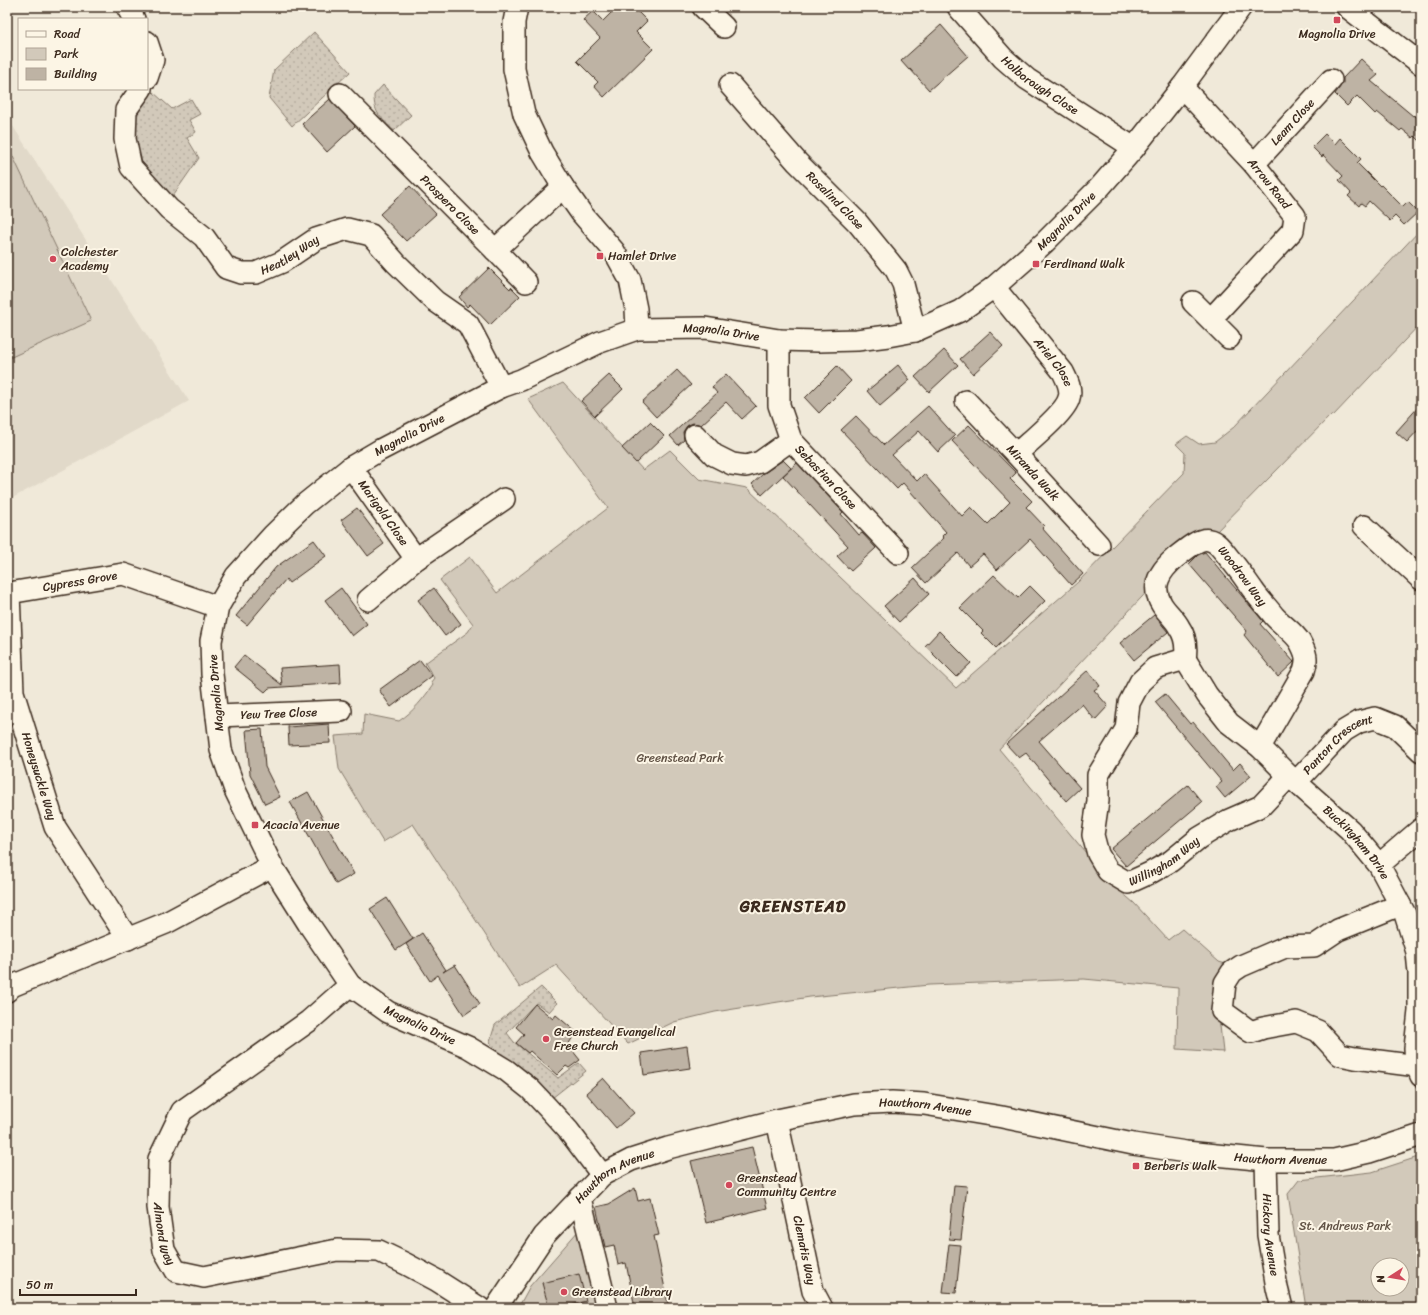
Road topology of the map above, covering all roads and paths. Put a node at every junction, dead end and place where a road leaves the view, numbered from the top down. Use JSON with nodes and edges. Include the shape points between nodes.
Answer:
{"nodes":[{"id":1,"x":127,"y":7,"type":"edge"},
{"id":2,"x":517,"y":7,"type":"edge"},
{"id":3,"x":703,"y":7,"type":"edge"},
{"id":4,"x":958,"y":7,"type":"edge"},
{"id":5,"x":1240,"y":7,"type":"edge"},
{"id":6,"x":1348,"y":7,"type":"edge"},
{"id":7,"x":133,"y":18,"type":"edge"},
{"id":8,"x":724,"y":27,"type":"dead end"},
{"id":9,"x":148,"y":45,"type":"edge"},
{"id":10,"x":1421,"y":64,"type":"edge"},
{"id":11,"x":148,"y":75,"type":"edge"},
{"id":12,"x":1331,"y":80,"type":"dead end"},
{"id":13,"x":730,"y":85,"type":"dead end"},
{"id":14,"x":1182,"y":87,"type":"junction"},
{"id":15,"x":140,"y":90,"type":"edge"},
{"id":16,"x":340,"y":94,"type":"dead end"},
{"id":17,"x":1134,"y":148,"type":"junction"},
{"id":18,"x":1254,"y":164,"type":"junction"},
{"id":19,"x":563,"y":187,"type":"junction"},
{"id":20,"x":495,"y":250,"type":"junction"},
{"id":21,"x":526,"y":282,"type":"dead end"},
{"id":22,"x":994,"y":287,"type":"junction"},
{"id":23,"x":1193,"y":302,"type":"dead end"},
{"id":24,"x":1211,"y":319,"type":"junction"},
{"id":25,"x":637,"y":329,"type":"junction"},
{"id":26,"x":915,"y":330,"type":"junction"},
{"id":27,"x":1230,"y":338,"type":"dead end"},
{"id":28,"x":780,"y":340,"type":"junction"},
{"id":29,"x":501,"y":387,"type":"junction"},
{"id":30,"x":966,"y":401,"type":"dead end"},
{"id":31,"x":696,"y":435,"type":"dead end"},
{"id":32,"x":791,"y":440,"type":"junction"},
{"id":33,"x":1016,"y":454,"type":"junction"},
{"id":34,"x":351,"y":467,"type":"junction"},
{"id":35,"x":504,"y":499,"type":"dead end"},
{"id":36,"x":1364,"y":526,"type":"dead end"},
{"id":37,"x":1099,"y":545,"type":"dead end"},
{"id":38,"x":898,"y":553,"type":"dead end"},
{"id":39,"x":416,"y":559,"type":"junction"},
{"id":40,"x":1421,"y":579,"type":"edge"},
{"id":41,"x":9,"y":594,"type":"joint"},
{"id":42,"x":368,"y":600,"type":"dead end"},
{"id":43,"x":218,"y":607,"type":"junction"},
{"id":44,"x":1185,"y":659,"type":"junction"},
{"id":45,"x":341,"y":711,"type":"dead end"},
{"id":46,"x":218,"y":716,"type":"junction"},
{"id":47,"x":1260,"y":747,"type":"junction"},
{"id":48,"x":1421,"y":752,"type":"edge"},
{"id":49,"x":1293,"y":778,"type":"junction"},
{"id":50,"x":1421,"y":829,"type":"edge"},
{"id":51,"x":1379,"y":865,"type":"junction"},
{"id":52,"x":272,"y":866,"type":"junction"},
{"id":53,"x":1409,"y":909,"type":"edge"},
{"id":54,"x":128,"y":939,"type":"junction"},
{"id":55,"x":350,"y":985,"type":"junction"},
{"id":56,"x":7,"y":991,"type":"edge"},
{"id":57,"x":1420,"y":1011,"type":"edge"},
{"id":58,"x":1418,"y":1070,"type":"edge"},
{"id":59,"x":776,"y":1120,"type":"junction"},
{"id":60,"x":1421,"y":1136,"type":"edge"},
{"id":61,"x":1266,"y":1160,"type":"junction"},
{"id":62,"x":602,"y":1175,"type":"junction"},
{"id":63,"x":580,"y":1198,"type":"junction"},
{"id":64,"x":480,"y":1308,"type":"edge"},
{"id":65,"x":496,"y":1308,"type":"edge"},
{"id":66,"x":607,"y":1308,"type":"edge"},
{"id":67,"x":822,"y":1308,"type":"edge"},
{"id":68,"x":1282,"y":1308,"type":"edge"}],
"edges":[{"from":1,"to":7,"type":"street"},
{"from":2,"to":19,"type":"street","via":[[514,22],[514,69],[524,114],[542,152]]},
{"from":3,"to":8,"type":"street"},
{"from":4,"to":17,"type":"street","name":"Holborough Close","via":[[1003,58],[1026,79]]},
{"from":5,"to":14,"type":"street","name":"Magnolia Drive"},
{"from":6,"to":10,"type":"street"},
{"from":9,"to":11,"type":"street","via":[[153,60]]},
{"from":12,"to":18,"type":"street","name":"Leam Close"},
{"from":13,"to":26,"type":"street","name":"Rosalind Close","via":[[797,162],[857,222],[896,270],[903,284]]},
{"from":14,"to":17,"type":"street","name":"Magnolia Drive"},
{"from":14,"to":18,"type":"street","name":"Arrow Road"},
{"from":15,"to":29,"type":"street","name":"Heatley Way","via":[[126,110],[125,138],[131,166],[169,209],[204,237],[226,268],[241,273],[256,273],[282,262],[316,239],[347,229],[371,235],[435,301],[468,324]]},
{"from":16,"to":20,"type":"street","name":"Prospero Close"},
{"from":17,"to":22,"type":"street","name":"Magnolia Drive","via":[[1100,187]]},
{"from":18,"to":24,"type":"street","name":"Arrow Road","via":[[1296,216],[1293,230]]},
{"from":19,"to":20,"type":"street"},
{"from":19,"to":25,"type":"street","via":[[614,251],[630,280]]},
{"from":20,"to":21,"type":"street","name":"Prospero Close"},
{"from":22,"to":26,"type":"street","name":"Magnolia Drive","via":[[960,311]]},
{"from":22,"to":33,"type":"street","name":"Ariel Close","via":[[1063,372],[1069,385],[1069,399],[1062,410]]},
{"from":23,"to":24,"type":"street"},
{"from":24,"to":27,"type":"street"},
{"from":25,"to":28,"type":"street","name":"Magnolia Drive","via":[[705,328]]},
{"from":25,"to":29,"type":"street","name":"Magnolia Drive","via":[[600,342]]},
{"from":26,"to":28,"type":"street","name":"Magnolia Drive","via":[[857,340]]},
{"from":28,"to":32,"type":"street","name":"Sebastian Close","via":[[779,405]]},
{"from":29,"to":34,"type":"street","name":"Magnolia Drive"},
{"from":30,"to":33,"type":"street","name":"Miranda Walk"},
{"from":31,"to":32,"type":"street","via":[[714,455],[732,464],[746,466],[760,462]]},
{"from":32,"to":38,"type":"street","name":"Sebastian Close"},
{"from":33,"to":37,"type":"street","name":"Miranda Walk"},
{"from":34,"to":39,"type":"street","name":"Marigold Close"},
{"from":34,"to":43,"type":"street","name":"Magnolia Drive","via":[[305,504],[273,535],[236,576]]},
{"from":35,"to":39,"type":"street","name":"Marigold Close"},
{"from":36,"to":40,"type":"street"},
{"from":39,"to":42,"type":"street","name":"Marigold Close"},
{"from":41,"to":43,"type":"street","name":"Cypress Grove","via":[[123,574]]},
{"from":41,"to":54,"type":"street","name":"Honeysuckle Way","via":[[14,692],[54,827]]},
{"from":43,"to":46,"type":"street","name":"Magnolia Drive","via":[[212,642],[212,674]]},
{"from":44,"to":47,"type":"street","name":"Buckingham Drive","via":[[1206,696],[1229,723]]},
{"from":44,"to":47,"type":"street","name":"Woodrow Way","via":[[1187,647],[1179,627],[1158,598],[1159,577],[1173,560],[1192,545],[1208,539],[1233,562],[1254,592],[1298,640],[1307,662]]},
{"from":44,"to":49,"type":"street","name":"Willingham Way","via":[[1155,668],[1140,682],[1129,703],[1126,728],[1098,775],[1098,802],[1093,835],[1098,854],[1108,871],[1128,883],[1150,873],[1171,861],[1199,838],[1229,820],[1261,806]]},
{"from":45,"to":46,"type":"street","name":"Yew Tree Close"},
{"from":46,"to":52,"type":"street","name":"Magnolia Drive","via":[[221,750],[235,790]]},
{"from":47,"to":49,"type":"street","name":"Buckingham Drive"},
{"from":48,"to":49,"type":"street","name":"Panton Crescent","via":[[1395,726],[1376,718],[1370,719],[1344,731]]},
{"from":49,"to":51,"type":"street","name":"Buckingham Drive","via":[[1350,830]]},
{"from":50,"to":51,"type":"street"},
{"from":51,"to":53,"type":"street","name":"Buckingham Drive"},
{"from":52,"to":54,"type":"street","via":[[166,923]]},
{"from":52,"to":55,"type":"street","name":"Magnolia Drive"},
{"from":53,"to":57,"type":"street","name":"Buckingham Drive","via":[[1417,952]]},
{"from":53,"to":58,"type":"street","via":[[1338,930],[1314,946],[1285,947],[1241,966],[1232,972],[1225,983],[1222,1011],[1251,1032],[1296,1022],[1318,1031],[1340,1055],[1410,1065]]},
{"from":54,"to":56,"type":"street","via":[[12,986]]},
{"from":55,"to":62,"type":"street","name":"Magnolia Drive","via":[[388,1012],[468,1047],[506,1070],[530,1089],[568,1130]]},
{"from":55,"to":64,"type":"street","name":"Almond Way","via":[[309,1021],[182,1111],[159,1159],[158,1207],[164,1250],[176,1271],[204,1277],[336,1250],[378,1251],[436,1280]]},
{"from":57,"to":58,"type":"street","name":"Buckingham Drive","via":[[1415,1048]]},
{"from":59,"to":61,"type":"street","name":"Hawthorn Avenue","via":[[854,1104],[924,1104],[1133,1144]]},
{"from":59,"to":62,"type":"street","name":"Hawthorn Avenue","via":[[668,1148],[631,1160]]},
{"from":59,"to":67,"type":"street","name":"Clematis Way","via":[[813,1291]]},
{"from":60,"to":61,"type":"street","name":"Hawthorn Avenue","via":[[1334,1160]]},
{"from":61,"to":68,"type":"street","name":"Hickory Avenue","via":[[1268,1235]]},
{"from":62,"to":63,"type":"street","name":"Hawthorn Avenue"},
{"from":63,"to":65,"type":"street","name":"Hawthorn Avenue","via":[[544,1236]]},
{"from":63,"to":66,"type":"street"}]}
